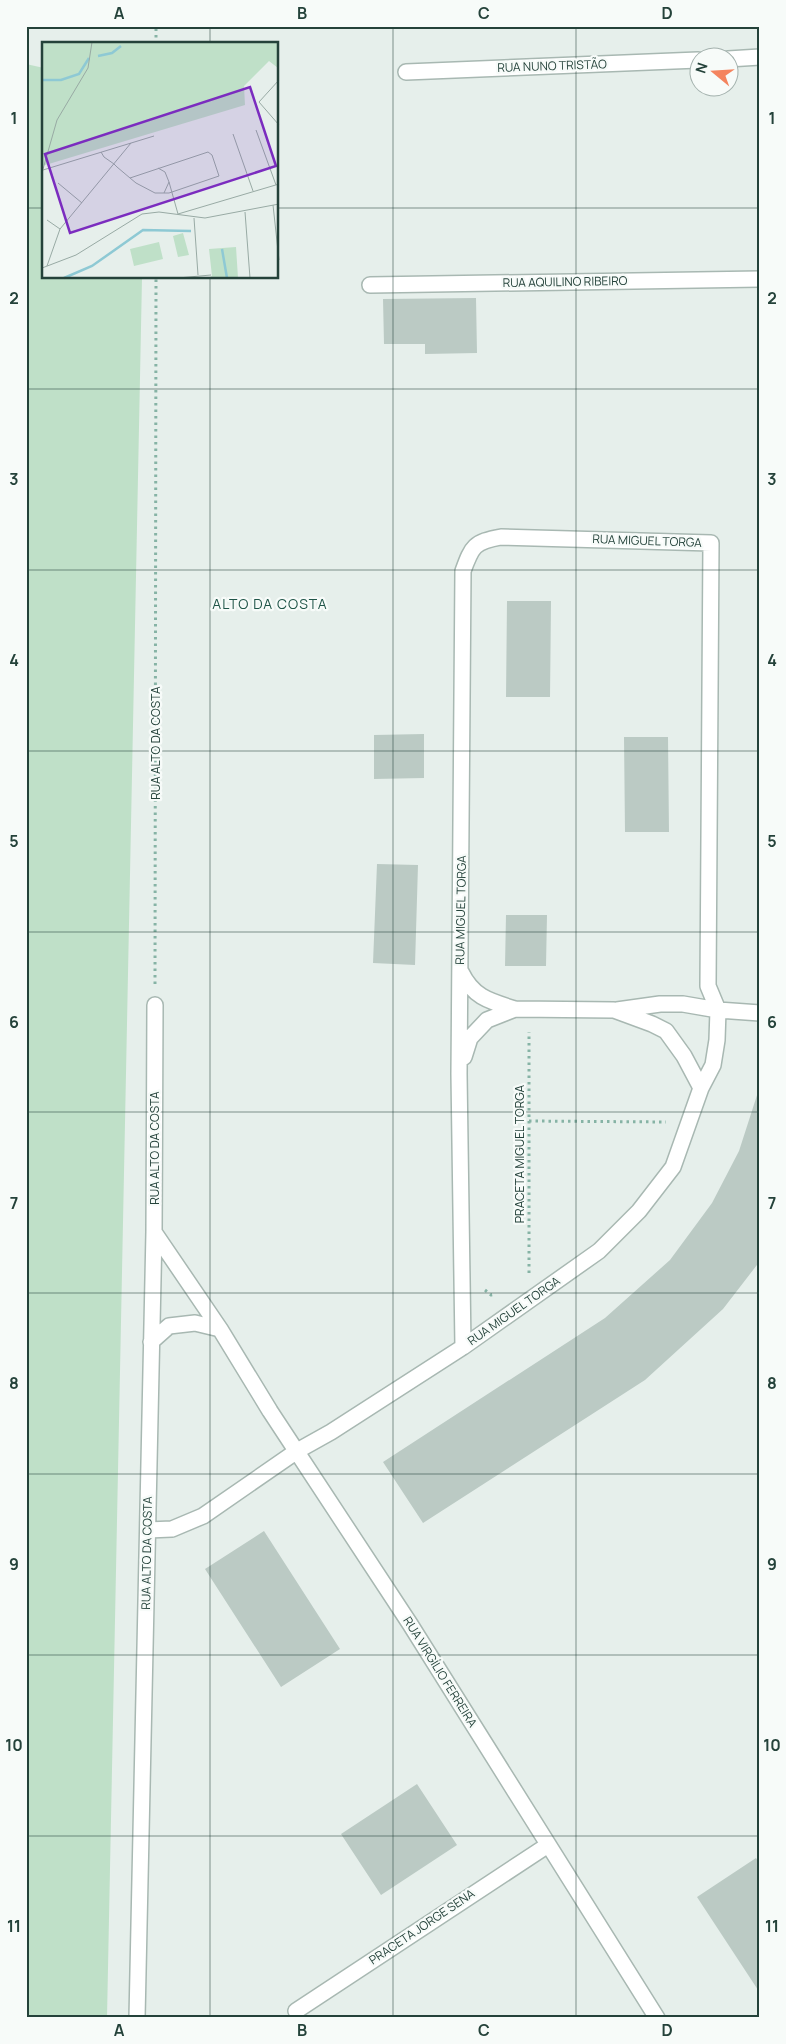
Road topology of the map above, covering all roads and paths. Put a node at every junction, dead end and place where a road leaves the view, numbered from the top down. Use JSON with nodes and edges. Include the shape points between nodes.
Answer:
{"nodes":[{"id":1,"x":156,"y":26,"type":"edge"},
{"id":2,"x":156,"y":42,"type":"edge"},
{"id":3,"x":760,"y":57,"type":"edge"},
{"id":4,"x":738,"y":58,"type":"edge"},
{"id":5,"x":688,"y":60,"type":"edge"},
{"id":6,"x":406,"y":72,"type":"dead end"},
{"id":7,"x":760,"y":278,"type":"edge"},
{"id":8,"x":156,"y":279,"type":"edge"},
{"id":9,"x":370,"y":285,"type":"dead end"},
{"id":10,"x":460,"y":970,"type":"junction"},
{"id":11,"x":155,"y":1005,"type":"joint"},
{"id":12,"x":515,"y":1009,"type":"junction"},
{"id":13,"x":614,"y":1010,"type":"junction"},
{"id":14,"x":718,"y":1010,"type":"junction"},
{"id":15,"x":760,"y":1013,"type":"edge"},
{"id":16,"x":522,"y":1031,"type":"dead end"},
{"id":17,"x":529,"y":1031,"type":"junction"},
{"id":18,"x":538,"y":1031,"type":"dead end"},
{"id":19,"x":459,"y":1074,"type":"junction"},
{"id":20,"x":701,"y":1088,"type":"junction"},
{"id":21,"x":529,"y":1121,"type":"junction"},
{"id":22,"x":667,"y":1128,"type":"dead end"},
{"id":23,"x":154,"y":1232,"type":"junction"},
{"id":24,"x":536,"y":1271,"type":"dead end"},
{"id":25,"x":480,"y":1286,"type":"dead end"},
{"id":26,"x":504,"y":1292,"type":"dead end"},
{"id":27,"x":220,"y":1329,"type":"junction"},
{"id":28,"x":151,"y":1342,"type":"junction"},
{"id":29,"x":463,"y":1347,"type":"junction"},
{"id":30,"x":297,"y":1451,"type":"junction"},
{"id":31,"x":148,"y":1530,"type":"junction"},
{"id":32,"x":548,"y":1845,"type":"junction"},
{"id":33,"x":296,"y":2011,"type":"dead end"},
{"id":34,"x":137,"y":2018,"type":"edge"},
{"id":35,"x":657,"y":2018,"type":"edge"}],
"edges":[{"from":1,"to":2,"type":"path"},
{"from":3,"to":4,"type":"street"},
{"from":5,"to":6,"type":"street","name":"RUA NUNO TRISTÃO"},
{"from":7,"to":9,"type":"street","name":"RUA AQUILINO RIBEIRO"},
{"from":8,"to":11,"type":"path","name":"RUA ALTO DA COSTA"},
{"from":10,"to":12,"type":"street","via":[[472,991]]},
{"from":10,"to":14,"type":"street","name":"RUA MIGUEL TORGA","via":[[463,571],[470,551],[483,541],[501,537],[711,543],[708,986]]},
{"from":10,"to":19,"type":"street","name":"RUA MIGUEL TORGA"},
{"from":11,"to":23,"type":"street","name":"RUA ALTO DA COSTA"},
{"from":12,"to":13,"type":"street"},
{"from":12,"to":19,"type":"street","via":[[488,1020],[470,1038]]},
{"from":13,"to":14,"type":"street","via":[[683,1004]]},
{"from":13,"to":20,"type":"street","via":[[666,1031]]},
{"from":14,"to":15,"type":"street"},
{"from":14,"to":20,"type":"street","name":"RUA MIGUEL TORGA","via":[[713,1065]]},
{"from":16,"to":17,"type":"path"},
{"from":17,"to":18,"type":"path"},
{"from":17,"to":21,"type":"path","name":"PRACETA MIGUEL TORGA"},
{"from":19,"to":29,"type":"street","name":"RUA MIGUEL TORGA"},
{"from":20,"to":29,"type":"street","name":"RUA MIGUEL TORGA","via":[[673,1166],[639,1211],[599,1252]]},
{"from":21,"to":22,"type":"path","via":[[669,1122]]},
{"from":21,"to":24,"type":"path","name":"PRACETA MIGUEL TORGA","via":[[529,1276]]},
{"from":23,"to":27,"type":"street","name":"RUA VIRGÍLIO FERREIRA"},
{"from":23,"to":28,"type":"street","name":"RUA ALTO DA COSTA"},
{"from":25,"to":26,"type":"path","via":[[491,1295]]},
{"from":27,"to":28,"type":"street","via":[[195,1322],[170,1326]]},
{"from":27,"to":30,"type":"street","name":"RUA VIRGÍLIO FERREIRA"},
{"from":28,"to":31,"type":"street","name":"RUA ALTO DA COSTA"},
{"from":29,"to":30,"type":"street","name":"RUA MIGUEL TORGA"},
{"from":30,"to":31,"type":"street","name":"RUA MIGUEL TORGA","via":[[203,1516],[172,1529]]},
{"from":30,"to":32,"type":"street","name":"RUA VIRGÍLIO FERREIRA"},
{"from":31,"to":34,"type":"street","name":"RUA ALTO DA COSTA"},
{"from":32,"to":33,"type":"street","name":"PRACETA JORGE SENA"},
{"from":32,"to":35,"type":"street","name":"RUA VIRGÍLIO FERREIRA"}]}
